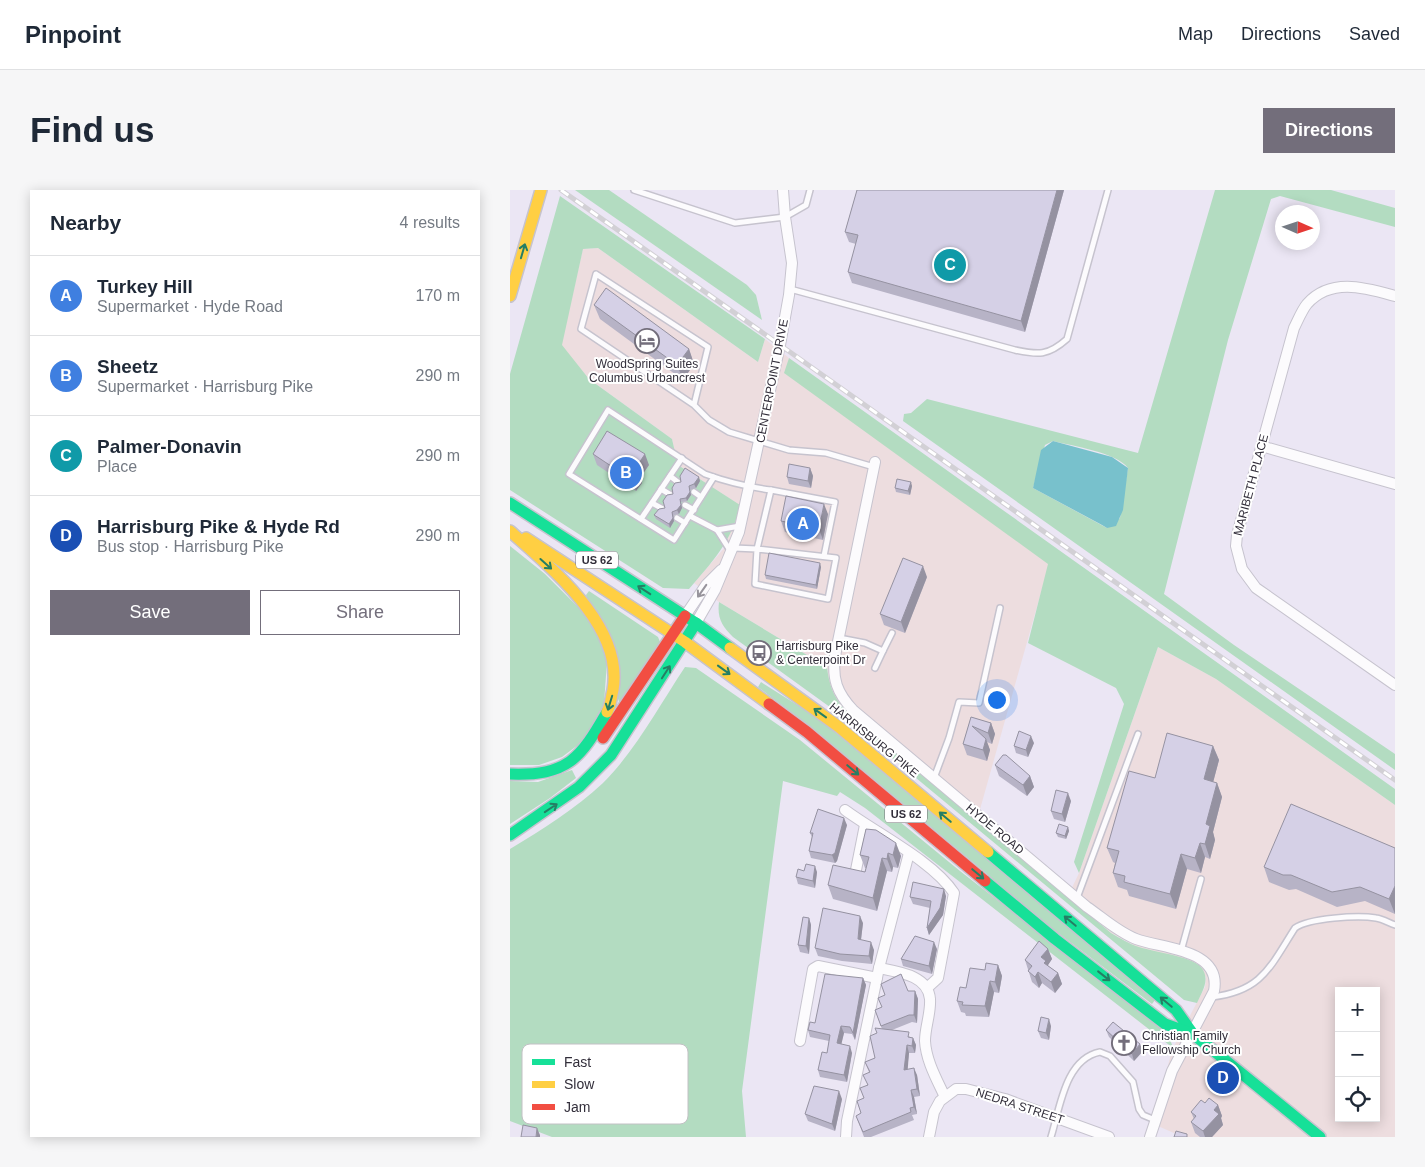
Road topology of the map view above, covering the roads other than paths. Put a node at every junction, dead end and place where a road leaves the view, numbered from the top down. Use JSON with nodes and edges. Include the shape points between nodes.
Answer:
{"nodes":[{"id":1,"x":542,"y":190,"type":"edge"},
{"id":2,"x":634,"y":190,"type":"edge"},
{"id":3,"x":783,"y":190,"type":"edge"},
{"id":4,"x":810,"y":190,"type":"edge"},
{"id":5,"x":1108,"y":190,"type":"edge"},
{"id":6,"x":785,"y":217,"type":"junction"},
{"id":7,"x":790,"y":289,"type":"junction"},
{"id":8,"x":510,"y":296,"type":"edge"},
{"id":9,"x":1395,"y":296,"type":"edge"},
{"id":10,"x":694,"y":406,"type":"junction"},
{"id":11,"x":760,"y":441,"type":"junction"},
{"id":12,"x":1261,"y":446,"type":"junction"},
{"id":13,"x":682,"y":458,"type":"junction"},
{"id":14,"x":874,"y":465,"type":"joint"},
{"id":15,"x":670,"y":476,"type":"junction"},
{"id":16,"x":714,"y":478,"type":"junction"},
{"id":17,"x":680,"y":483,"type":"edge"},
{"id":18,"x":1395,"y":484,"type":"edge"},
{"id":19,"x":751,"y":487,"type":"junction"},
{"id":20,"x":661,"y":489,"type":"junction"},
{"id":21,"x":771,"y":490,"type":"junction"},
{"id":22,"x":694,"y":492,"type":"dead end"},
{"id":23,"x":671,"y":495,"type":"edge"},
{"id":24,"x":702,"y":497,"type":"junction"},
{"id":25,"x":510,"y":503,"type":"edge"},
{"id":26,"x":652,"y":503,"type":"junction"},
{"id":27,"x":686,"y":505,"type":"dead end"},
{"id":28,"x":663,"y":509,"type":"edge"},
{"id":29,"x":694,"y":510,"type":"junction"},
{"id":30,"x":690,"y":516,"type":"junction"},
{"id":31,"x":677,"y":518,"type":"dead end"},
{"id":32,"x":641,"y":520,"type":"junction"},
{"id":33,"x":685,"y":523,"type":"junction"},
{"id":34,"x":741,"y":526,"type":"junction"},
{"id":35,"x":510,"y":530,"type":"edge"},
{"id":36,"x":717,"y":530,"type":"junction"},
{"id":37,"x":757,"y":549,"type":"junction"},
{"id":38,"x":732,"y":550,"type":"junction"},
{"id":39,"x":824,"y":556,"type":"junction"},
{"id":40,"x":723,"y":568,"type":"junction"},
{"id":41,"x":1000,"y":608,"type":"dead end"},
{"id":42,"x":685,"y":616,"type":"junction"},
{"id":43,"x":696,"y":623,"type":"junction"},
{"id":44,"x":892,"y":633,"type":"dead end"},
{"id":45,"x":674,"y":635,"type":"junction"},
{"id":46,"x":838,"y":638,"type":"junction"},
{"id":47,"x":685,"y":642,"type":"junction"},
{"id":48,"x":883,"y":651,"type":"junction"},
{"id":49,"x":875,"y":668,"type":"dead end"},
{"id":50,"x":1395,"y":685,"type":"edge"},
{"id":51,"x":1138,"y":734,"type":"dead end"},
{"id":52,"x":575,"y":759,"type":"junction"},
{"id":53,"x":510,"y":774,"type":"edge"},
{"id":54,"x":933,"y":778,"type":"junction"},
{"id":55,"x":845,"y":810,"type":"dead end"},
{"id":56,"x":865,"y":825,"type":"junction"},
{"id":57,"x":510,"y":834,"type":"edge"},
{"id":58,"x":909,"y":853,"type":"junction"},
{"id":59,"x":855,"y":875,"type":"edge"},
{"id":60,"x":1201,"y":879,"type":"dead end"},
{"id":61,"x":1077,"y":898,"type":"junction"},
{"id":62,"x":1395,"y":925,"type":"edge"},
{"id":63,"x":1180,"y":951,"type":"junction"},
{"id":64,"x":879,"y":968,"type":"junction"},
{"id":65,"x":877,"y":978,"type":"junction"},
{"id":66,"x":927,"y":988,"type":"junction"},
{"id":67,"x":1211,"y":997,"type":"junction"},
{"id":68,"x":1193,"y":1034,"type":"junction"},
{"id":69,"x":800,"y":1041,"type":"dead end"},
{"id":70,"x":944,"y":1096,"type":"junction"},
{"id":71,"x":1057,"y":1118,"type":"junction"},
{"id":72,"x":1156,"y":1120,"type":"junction"},
{"id":73,"x":846,"y":1137,"type":"edge"},
{"id":74,"x":929,"y":1137,"type":"edge"},
{"id":75,"x":1051,"y":1137,"type":"edge"},
{"id":76,"x":1109,"y":1137,"type":"edge"},
{"id":77,"x":1150,"y":1137,"type":"edge"},
{"id":78,"x":1320,"y":1137,"type":"edge"}],
"edges":[{"from":8,"to":1,"type":"main road","one_way":true},
{"from":2,"to":6,"type":"lane","via":[[735,223]]},
{"from":3,"to":6,"type":"street","name":"CENTERPOINT DRIVE"},
{"from":4,"to":6,"type":"lane","via":[[806,205]]},
{"from":5,"to":7,"type":"lane","via":[[1067,339],[1054,351],[1034,354],[1015,350]]},
{"from":6,"to":7,"type":"street","name":"CENTERPOINT DRIVE","via":[[792,264]]},
{"from":7,"to":11,"type":"street","name":"CENTERPOINT DRIVE"},
{"from":9,"to":12,"type":"street","name":"MARIBETH PLACE","via":[[1342,286],[1321,293],[1306,304],[1294,328]]},
{"from":10,"to":10,"type":"lane","via":[[708,347],[596,274],[581,329]]},
{"from":10,"to":11,"type":"lane","via":[[729,432]]},
{"from":11,"to":14,"type":"lane","via":[[789,450],[826,453]]},
{"from":11,"to":19,"type":"street","name":"CENTERPOINT DRIVE"},
{"from":12,"to":18,"type":"street"},
{"from":12,"to":50,"type":"street","name":"MARIBETH PLACE","via":[[1237,534],[1238,558],[1245,574],[1256,588]]},
{"from":13,"to":15,"type":"lane"},
{"from":13,"to":16,"type":"lane"},
{"from":13,"to":32,"type":"lane","via":[[608,410],[569,474]]},
{"from":14,"to":46,"type":"street","name":"HYDE ROAD"},
{"from":15,"to":17,"type":"lane"},
{"from":15,"to":20,"type":"lane"},
{"from":16,"to":19,"type":"lane"},
{"from":16,"to":24,"type":"lane"},
{"from":19,"to":21,"type":"lane"},
{"from":19,"to":34,"type":"street","name":"CENTERPOINT DRIVE"},
{"from":20,"to":23,"type":"lane"},
{"from":20,"to":26,"type":"lane"},
{"from":21,"to":37,"type":"lane"},
{"from":21,"to":39,"type":"lane","via":[[835,502]]},
{"from":22,"to":24,"type":"lane"},
{"from":24,"to":29,"type":"lane"},
{"from":42,"to":25,"type":"main road","name":"HARRISBURG PIKE","number":"US 62","one_way":true},
{"from":26,"to":28,"type":"lane"},
{"from":26,"to":32,"type":"lane"},
{"from":27,"to":29,"type":"lane"},
{"from":29,"to":30,"type":"lane"},
{"from":30,"to":33,"type":"lane"},
{"from":30,"to":36,"type":"lane"},
{"from":31,"to":33,"type":"lane"},
{"from":32,"to":33,"type":"lane","via":[[674,540]]},
{"from":34,"to":36,"type":"lane"},
{"from":34,"to":38,"type":"street","name":"CENTERPOINT DRIVE"},
{"from":35,"to":45,"type":"main road","name":"HARRISBURG PIKE","number":"US 62"},
{"from":35,"to":52,"type":"main road","one_way":true,"via":[[581,600],[609,644],[614,669],[611,702],[597,731]]},
{"from":36,"to":38,"type":"lane"},
{"from":37,"to":38,"type":"lane"},
{"from":37,"to":39,"type":"lane"},
{"from":37,"to":39,"type":"lane","via":[[756,584],[828,599],[836,558]]},
{"from":38,"to":40,"type":"street","name":"CENTERPOINT DRIVE"},
{"from":40,"to":42,"type":"street","name":"CENTERPOINT DRIVE","one_way":true,"via":[[706,585]]},
{"from":40,"to":43,"type":"street","name":"CENTERPOINT DRIVE","via":[[715,590]]},
{"from":41,"to":54,"type":"lane","via":[[979,703],[959,702]]},
{"from":42,"to":43,"type":"main road","name":"HARRISBURG PIKE","number":"US 62"},
{"from":42,"to":45,"type":"main road"},
{"from":43,"to":47,"type":"main road"},
{"from":68,"to":43,"type":"main road","name":"HARRISBURG PIKE","number":"US 62","one_way":true,"via":[[1176,1010],[839,727]]},
{"from":44,"to":48,"type":"lane"},
{"from":45,"to":47,"type":"main road","name":"HARRISBURG PIKE","number":"US 62"},
{"from":45,"to":52,"type":"main road","via":[[611,730],[596,746]]},
{"from":46,"to":48,"type":"lane","via":[[865,643]]},
{"from":46,"to":54,"type":"street","name":"HYDE ROAD","via":[[833,674],[840,696]]},
{"from":57,"to":47,"type":"main road","one_way":true,"via":[[593,775],[625,735]]},
{"from":47,"to":68,"type":"main road","name":"HARRISBURG PIKE","number":"US 62","one_way":true,"via":[[808,732],[1055,938],[1165,1024]]},
{"from":48,"to":49,"type":"lane"},
{"from":51,"to":61,"type":"lane"},
{"from":52,"to":53,"type":"main road","via":[[546,772]]},
{"from":54,"to":61,"type":"street","name":"HYDE ROAD"},
{"from":55,"to":56,"type":"street"},
{"from":56,"to":58,"type":"street"},
{"from":56,"to":59,"type":"street"},
{"from":58,"to":64,"type":"street"},
{"from":58,"to":66,"type":"street","via":[[944,880],[954,893],[938,978]]},
{"from":60,"to":63,"type":"lane"},
{"from":61,"to":63,"type":"street","name":"HYDE ROAD","via":[[1125,934]]},
{"from":62,"to":67,"type":"lane","via":[[1378,918],[1364,917],[1303,922],[1294,928],[1260,980],[1249,988]]},
{"from":63,"to":67,"type":"street","name":"HYDE ROAD","via":[[1197,956],[1209,966],[1215,985]]},
{"from":64,"to":65,"type":"street"},
{"from":64,"to":66,"type":"street","via":[[907,974],[923,982]]},
{"from":65,"to":69,"type":"street","via":[[818,966],[814,969]]},
{"from":65,"to":73,"type":"street"},
{"from":66,"to":70,"type":"street","via":[[930,999],[926,1053]]},
{"from":67,"to":68,"type":"street","name":"HYDE ROAD"},
{"from":68,"to":72,"type":"street","name":"HYDE ROAD","via":[[1172,1071]]},
{"from":68,"to":78,"type":"main road","name":"HARRISBURG PIKE","number":"US 62"},
{"from":70,"to":71,"type":"street","name":"NEDRA STREET","via":[[956,1089],[983,1092]]},
{"from":70,"to":74,"type":"street","via":[[934,1112]]},
{"from":71,"to":72,"type":"lane","via":[[1075,1069],[1085,1058],[1100,1052],[1110,1056],[1133,1082],[1141,1113]]},
{"from":71,"to":75,"type":"lane"},
{"from":71,"to":76,"type":"street","name":"NEDRA STREET"},
{"from":72,"to":77,"type":"street","name":"HYDE ROAD"}]}
